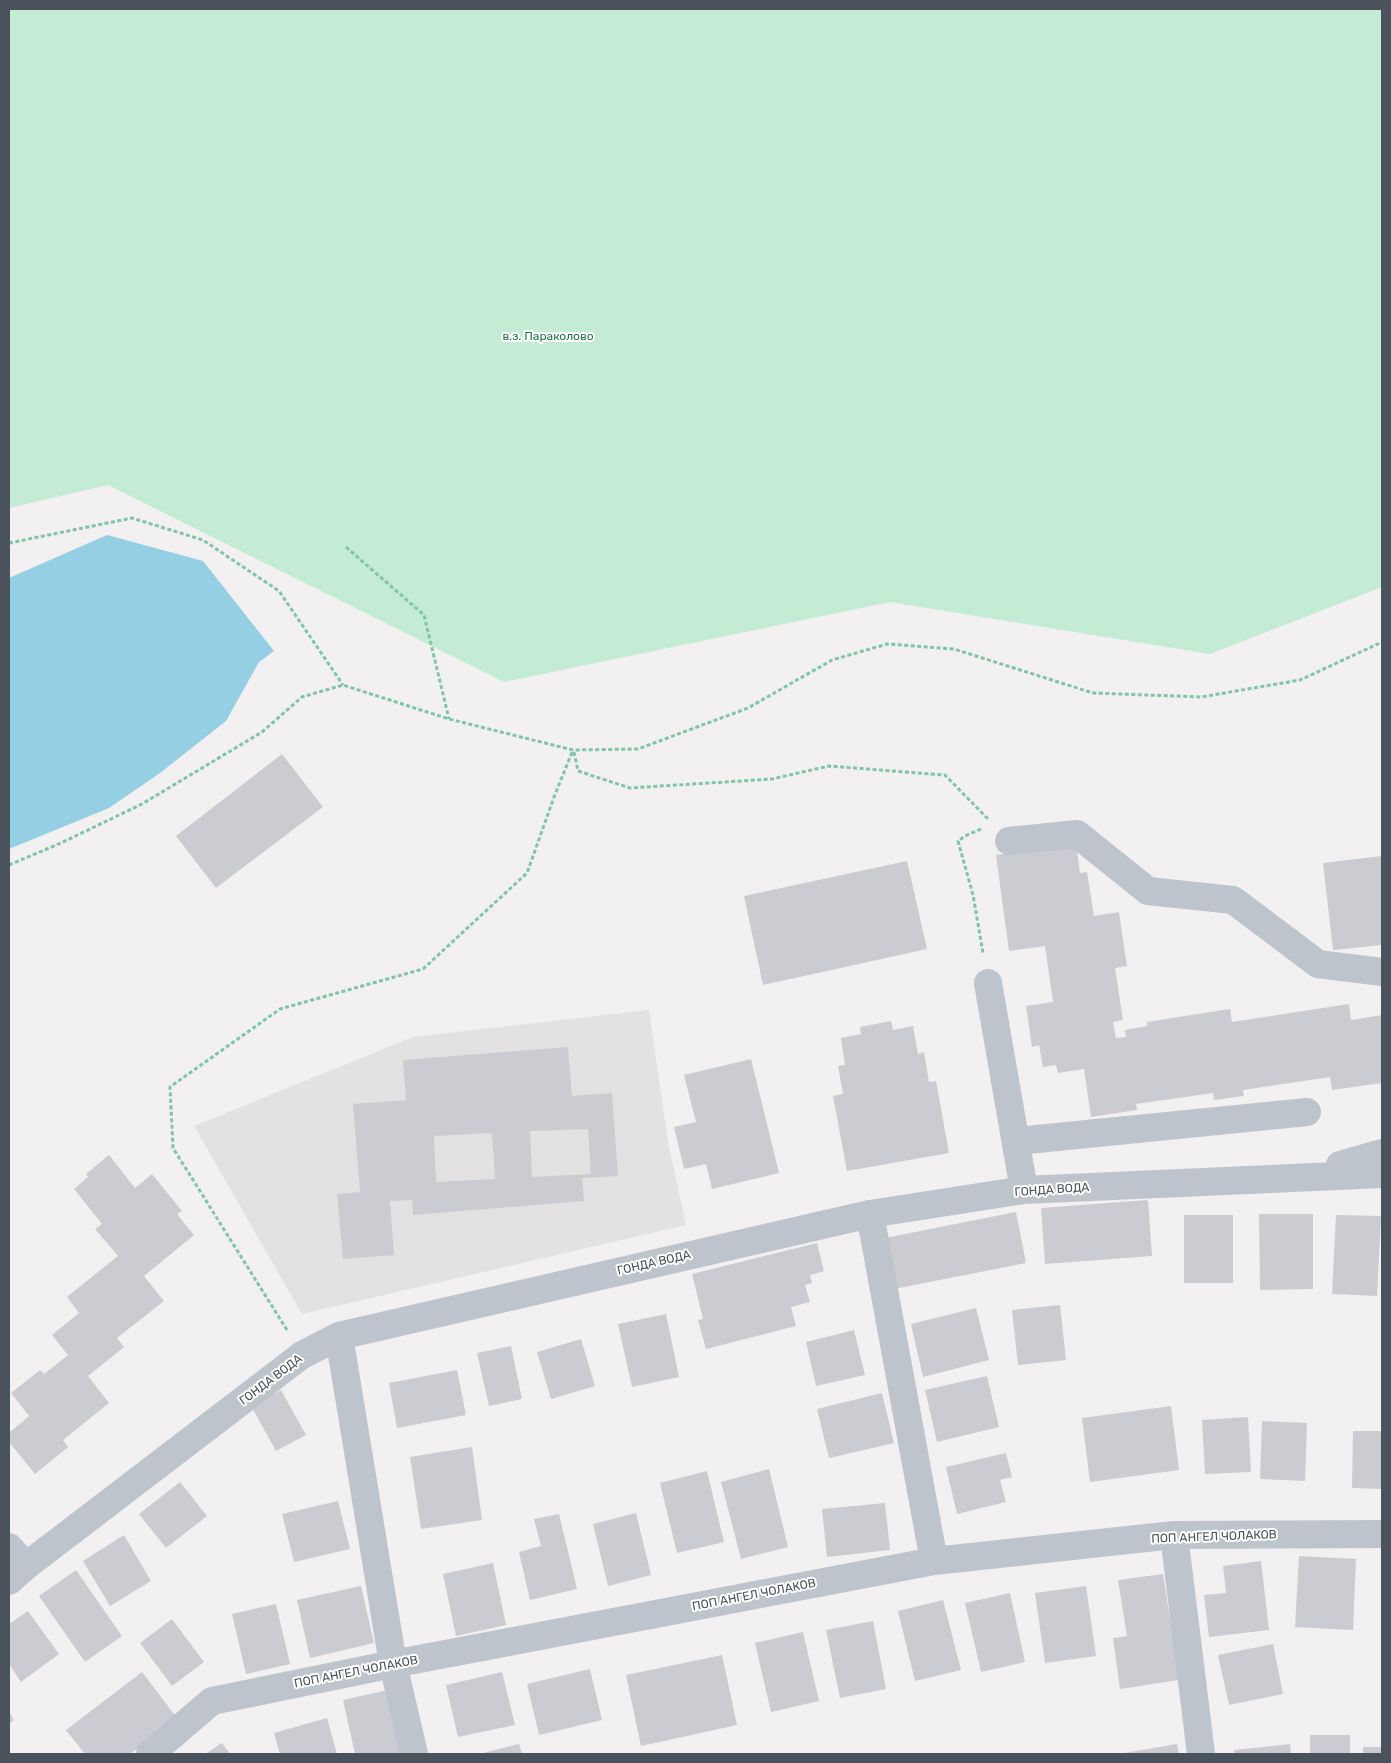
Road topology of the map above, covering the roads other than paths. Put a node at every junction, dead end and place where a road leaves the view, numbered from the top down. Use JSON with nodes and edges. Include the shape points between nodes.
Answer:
{"nodes":[{"id":1,"x":1009,"y":841,"type":"road end"},
{"id":2,"x":1382,"y":972,"type":"edge"},
{"id":3,"x":988,"y":983,"type":"road end"},
{"id":4,"x":1307,"y":1112,"type":"dead end"},
{"id":5,"x":1017,"y":1141,"type":"junction"},
{"id":6,"x":1382,"y":1153,"type":"edge"},
{"id":7,"x":1382,"y":1174,"type":"edge"},
{"id":8,"x":1291,"y":1178,"type":"junction"},
{"id":9,"x":1024,"y":1190,"type":"junction"},
{"id":10,"x":870,"y":1214,"type":"junction"},
{"id":11,"x":339,"y":1336,"type":"junction"},
{"id":12,"x":1382,"y":1534,"type":"edge"},
{"id":13,"x":1174,"y":1536,"type":"junction"},
{"id":14,"x":934,"y":1561,"type":"junction"},
{"id":15,"x":14,"y":1565,"type":"edge"},
{"id":16,"x":393,"y":1664,"type":"junction"},
{"id":17,"x":150,"y":1754,"type":"edge"},
{"id":18,"x":414,"y":1754,"type":"edge"},
{"id":19,"x":1201,"y":1754,"type":"edge"}],
"edges":[{"from":1,"to":2,"type":"street","via":[[1077,834],[1148,891],[1233,900],[1318,964]]},
{"from":3,"to":5,"type":"street"},
{"from":4,"to":5,"type":"street"},
{"from":5,"to":9,"type":"street"},
{"from":6,"to":8,"type":"street"},
{"from":7,"to":8,"type":"street","name":"ГОНДА ВОДА"},
{"from":8,"to":9,"type":"street","name":"ГОНДА ВОДА"},
{"from":9,"to":10,"type":"street","name":"ГОНДА ВОДА"},
{"from":10,"to":11,"type":"street","name":"ГОНДА ВОДА"},
{"from":10,"to":14,"type":"street"},
{"from":11,"to":15,"type":"street","name":"ГОНДА ВОДА","via":[[302,1355]]},
{"from":11,"to":16,"type":"street"},
{"from":12,"to":13,"type":"street","name":"ПОП АНГЕЛ ЧОЛАКОВ"},
{"from":13,"to":14,"type":"street","name":"ПОП АНГЕЛ ЧОЛАКОВ"},
{"from":13,"to":19,"type":"street"},
{"from":14,"to":16,"type":"street","name":"ПОП АНГЕЛ ЧОЛАКОВ"},
{"from":16,"to":17,"type":"street","name":"ПОП АНГЕЛ ЧОЛАКОВ","via":[[212,1701]]},
{"from":16,"to":18,"type":"street"}]}
